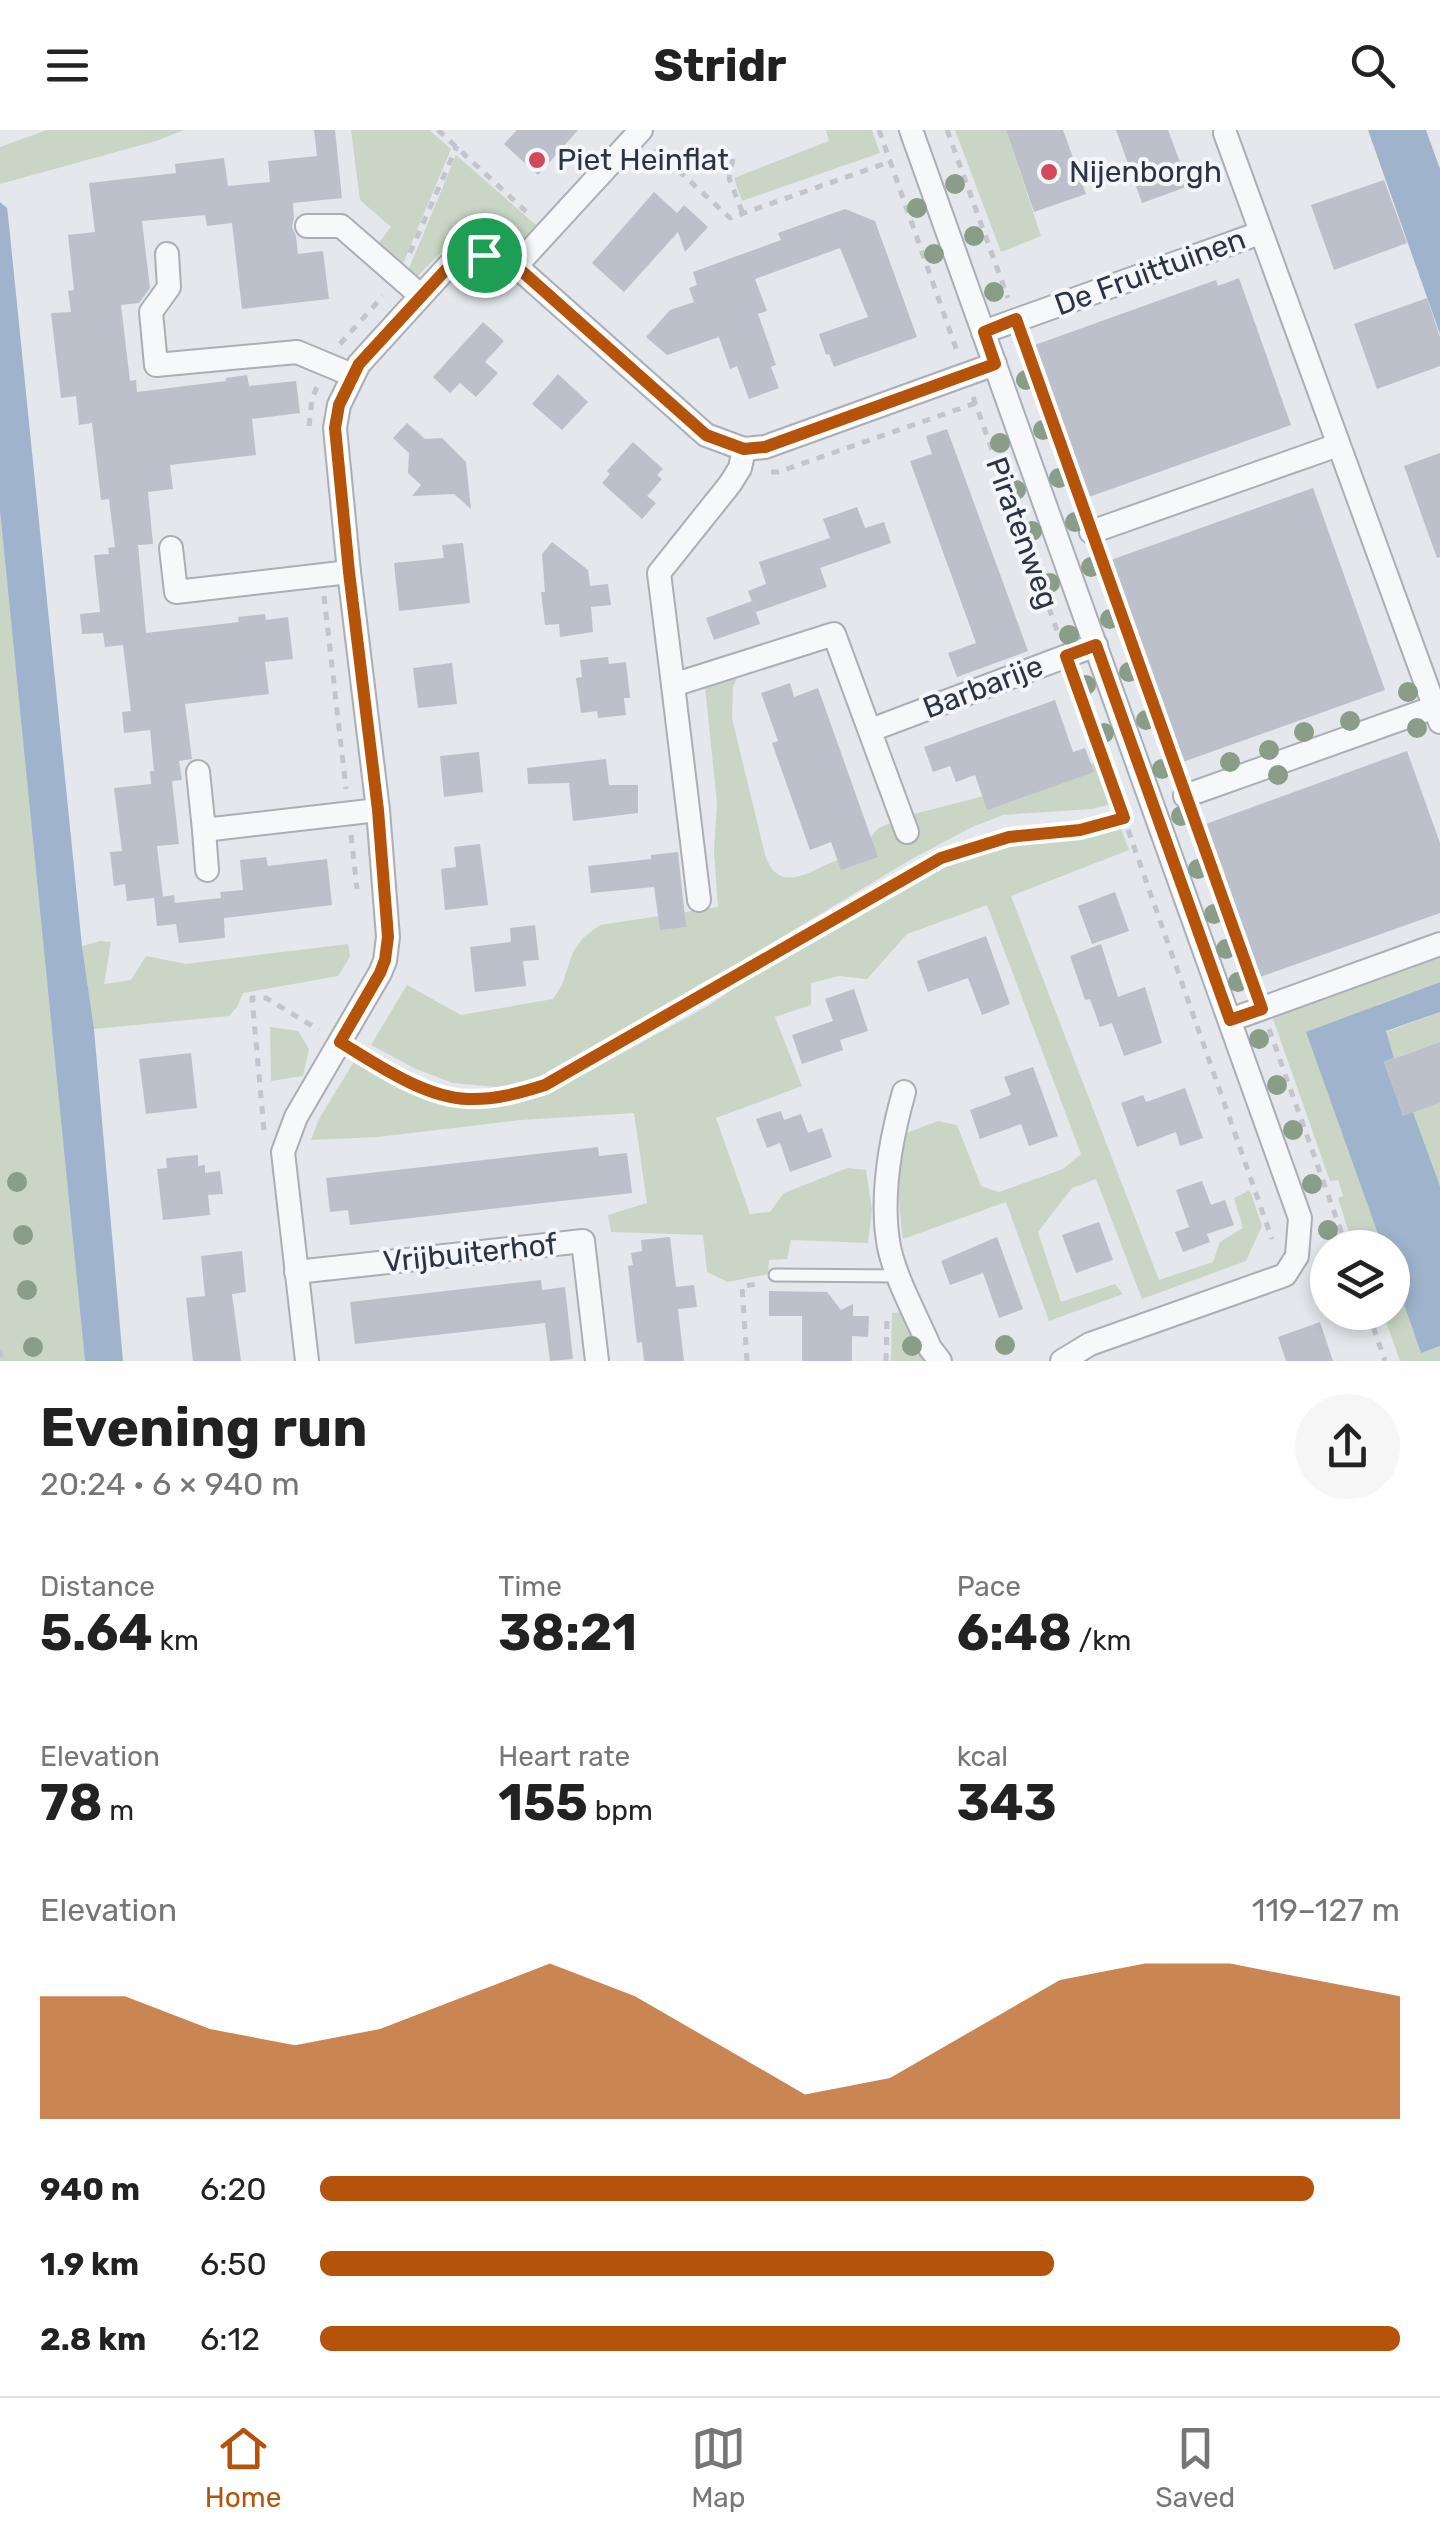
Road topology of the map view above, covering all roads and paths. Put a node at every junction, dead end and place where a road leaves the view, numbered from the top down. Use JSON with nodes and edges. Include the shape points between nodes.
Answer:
{"nodes":[{"id":1,"x":438,"y":130,"type":"edge"},
{"id":2,"x":879,"y":130,"type":"edge"},
{"id":3,"x":948,"y":130,"type":"edge"},
{"id":4,"x":639,"y":132,"type":"edge"},
{"id":5,"x":1226,"y":134,"type":"dead end"},
{"id":6,"x":915,"y":140,"type":"edge"},
{"id":7,"x":734,"y":159,"type":"dead end"},
{"id":8,"x":891,"y":161,"type":"junction"},
{"id":9,"x":744,"y":214,"type":"junction"},
{"id":10,"x":307,"y":226,"type":"dead end"},
{"id":11,"x":548,"y":232,"type":"junction"},
{"id":12,"x":1260,"y":233,"type":"junction"},
{"id":13,"x":167,"y":254,"type":"dead end"},
{"id":14,"x":516,"y":266,"type":"junction"},
{"id":15,"x":420,"y":295,"type":"junction"},
{"id":16,"x":1016,"y":319,"type":"junction"},
{"id":17,"x":984,"y":332,"type":"junction"},
{"id":18,"x":995,"y":364,"type":"junction"},
{"id":19,"x":352,"y":375,"type":"junction"},
{"id":20,"x":965,"y":375,"type":"junction"},
{"id":21,"x":976,"y":403,"type":"junction"},
{"id":22,"x":1338,"y":445,"type":"junction"},
{"id":23,"x":742,"y":459,"type":"junction"},
{"id":24,"x":1092,"y":532,"type":"junction"},
{"id":25,"x":172,"y":548,"type":"dead end"},
{"id":26,"x":349,"y":572,"type":"junction"},
{"id":27,"x":176,"y":592,"type":"junction"},
{"id":28,"x":178,"y":617,"type":"dead end"},
{"id":29,"x":1096,"y":645,"type":"junction"},
{"id":30,"x":1066,"y":656,"type":"junction"},
{"id":31,"x":673,"y":685,"type":"junction"},
{"id":32,"x":1437,"y":714,"type":"edge"},
{"id":33,"x":871,"y":730,"type":"junction"},
{"id":34,"x":198,"y":772,"type":"dead end"},
{"id":35,"x":1185,"y":796,"type":"junction"},
{"id":36,"x":378,"y":810,"type":"junction"},
{"id":37,"x":1124,"y":818,"type":"junction"},
{"id":38,"x":204,"y":830,"type":"junction"},
{"id":39,"x":907,"y":832,"type":"dead end"},
{"id":40,"x":208,"y":870,"type":"dead end"},
{"id":41,"x":699,"y":900,"type":"dead end"},
{"id":42,"x":1440,"y":944,"type":"edge"},
{"id":43,"x":1262,"y":1009,"type":"junction"},
{"id":44,"x":1230,"y":1020,"type":"junction"},
{"id":45,"x":340,"y":1042,"type":"junction"},
{"id":46,"x":904,"y":1092,"type":"dead end"},
{"id":47,"x":265,"y":1138,"type":"dead end"},
{"id":48,"x":1342,"y":1230,"type":"edge"},
{"id":49,"x":296,"y":1272,"type":"junction"},
{"id":50,"x":775,"y":1275,"type":"joint"},
{"id":51,"x":1285,"y":1275,"type":"junction"},
{"id":52,"x":900,"y":1276,"type":"junction"},
{"id":53,"x":1374,"y":1330,"type":"edge"},
{"id":54,"x":0,"y":1350,"type":"edge"},
{"id":55,"x":1,"y":1361,"type":"edge"},
{"id":56,"x":307,"y":1361,"type":"edge"},
{"id":57,"x":597,"y":1361,"type":"edge"},
{"id":58,"x":747,"y":1361,"type":"edge"},
{"id":59,"x":940,"y":1361,"type":"edge"},
{"id":60,"x":1062,"y":1361,"type":"edge"},
{"id":61,"x":1385,"y":1361,"type":"edge"}],
"edges":[{"from":1,"to":11,"type":"path"},
{"from":2,"to":8,"type":"path","name":"Piratenweg"},
{"from":3,"to":16,"type":"path"},
{"from":4,"to":9,"type":"path","via":[[730,218]]},
{"from":4,"to":11,"type":"street"},
{"from":5,"to":12,"type":"street","name":"De Fruittuinen"},
{"from":6,"to":8,"type":"path"},
{"from":6,"to":17,"type":"street","name":"Piratenweg"},
{"from":7,"to":9,"type":"path","via":[[729,178]]},
{"from":8,"to":9,"type":"path"},
{"from":8,"to":20,"type":"path","name":"Piratenweg"},
{"from":10,"to":15,"type":"street","via":[[341,226]]},
{"from":11,"to":14,"type":"street"},
{"from":12,"to":16,"type":"street","name":"De Fruittuinen"},
{"from":12,"to":22,"type":"street","name":"De Fruittuinen"},
{"from":13,"to":19,"type":"street","via":[[169,288],[151,312],[156,365],[297,352]]},
{"from":14,"to":15,"type":"street","via":[[484,255],[452,263]]},
{"from":14,"to":23,"type":"street","via":[[706,435]]},
{"from":15,"to":19,"type":"street"},
{"from":16,"to":17,"type":"street","name":"De Fruittuinen"},
{"from":16,"to":24,"type":"path"},
{"from":17,"to":18,"type":"street","name":"Piratenweg"},
{"from":18,"to":20,"type":"street"},
{"from":18,"to":29,"type":"street","name":"Piratenweg"},
{"from":19,"to":26,"type":"street","via":[[335,428]]},
{"from":20,"to":21,"type":"path","name":"Piratenweg"},
{"from":20,"to":23,"type":"street"},
{"from":21,"to":23,"type":"path","via":[[778,472]]},
{"from":21,"to":30,"type":"path","name":"Piratenweg"},
{"from":22,"to":24,"type":"street"},
{"from":22,"to":32,"type":"street","name":"De Fruittuinen"},
{"from":23,"to":31,"type":"street","via":[[730,484],[659,573]]},
{"from":24,"to":35,"type":"path"},
{"from":25,"to":27,"type":"street"},
{"from":26,"to":27,"type":"street"},
{"from":26,"to":36,"type":"street"},
{"from":27,"to":28,"type":"street"},
{"from":29,"to":30,"type":"street","name":"Barbarije"},
{"from":29,"to":44,"type":"street","name":"Piratenweg"},
{"from":30,"to":33,"type":"street","name":"Barbarije"},
{"from":30,"to":37,"type":"path","name":"Piratenweg"},
{"from":31,"to":33,"type":"street","via":[[834,634]]},
{"from":31,"to":41,"type":"street"},
{"from":32,"to":35,"type":"street","name":"De Fruittuinen"},
{"from":33,"to":39,"type":"street"},
{"from":34,"to":38,"type":"street"},
{"from":35,"to":43,"type":"path"},
{"from":36,"to":38,"type":"street"},
{"from":36,"to":45,"type":"street","via":[[385,960]]},
{"from":37,"to":45,"type":"path","via":[[1009,837],[941,858],[545,1085],[514,1096],[466,1100],[429,1090]]},
{"from":37,"to":51,"type":"path","name":"Piratenweg"},
{"from":38,"to":40,"type":"street"},
{"from":42,"to":43,"type":"street"},
{"from":43,"to":44,"type":"street"},
{"from":43,"to":48,"type":"path"},
{"from":44,"to":51,"type":"street","name":"Piratenweg","via":[[1300,1218],[1297,1256]]},
{"from":45,"to":47,"type":"path","via":[[266,998],[252,998]]},
{"from":45,"to":49,"type":"street","via":[[283,1152]]},
{"from":46,"to":52,"type":"street","via":[[886,1212]]},
{"from":49,"to":56,"type":"street"},
{"from":49,"to":57,"type":"street","name":"Vrijbuiterhof","via":[[583,1240]]},
{"from":50,"to":52,"type":"lane"},
{"from":50,"to":58,"type":"path","via":[[742,1286]]},
{"from":51,"to":60,"type":"street","via":[[1090,1344]]},
{"from":52,"to":59,"type":"street"},
{"from":53,"to":61,"type":"path"},
{"from":54,"to":55,"type":"path"}]}
